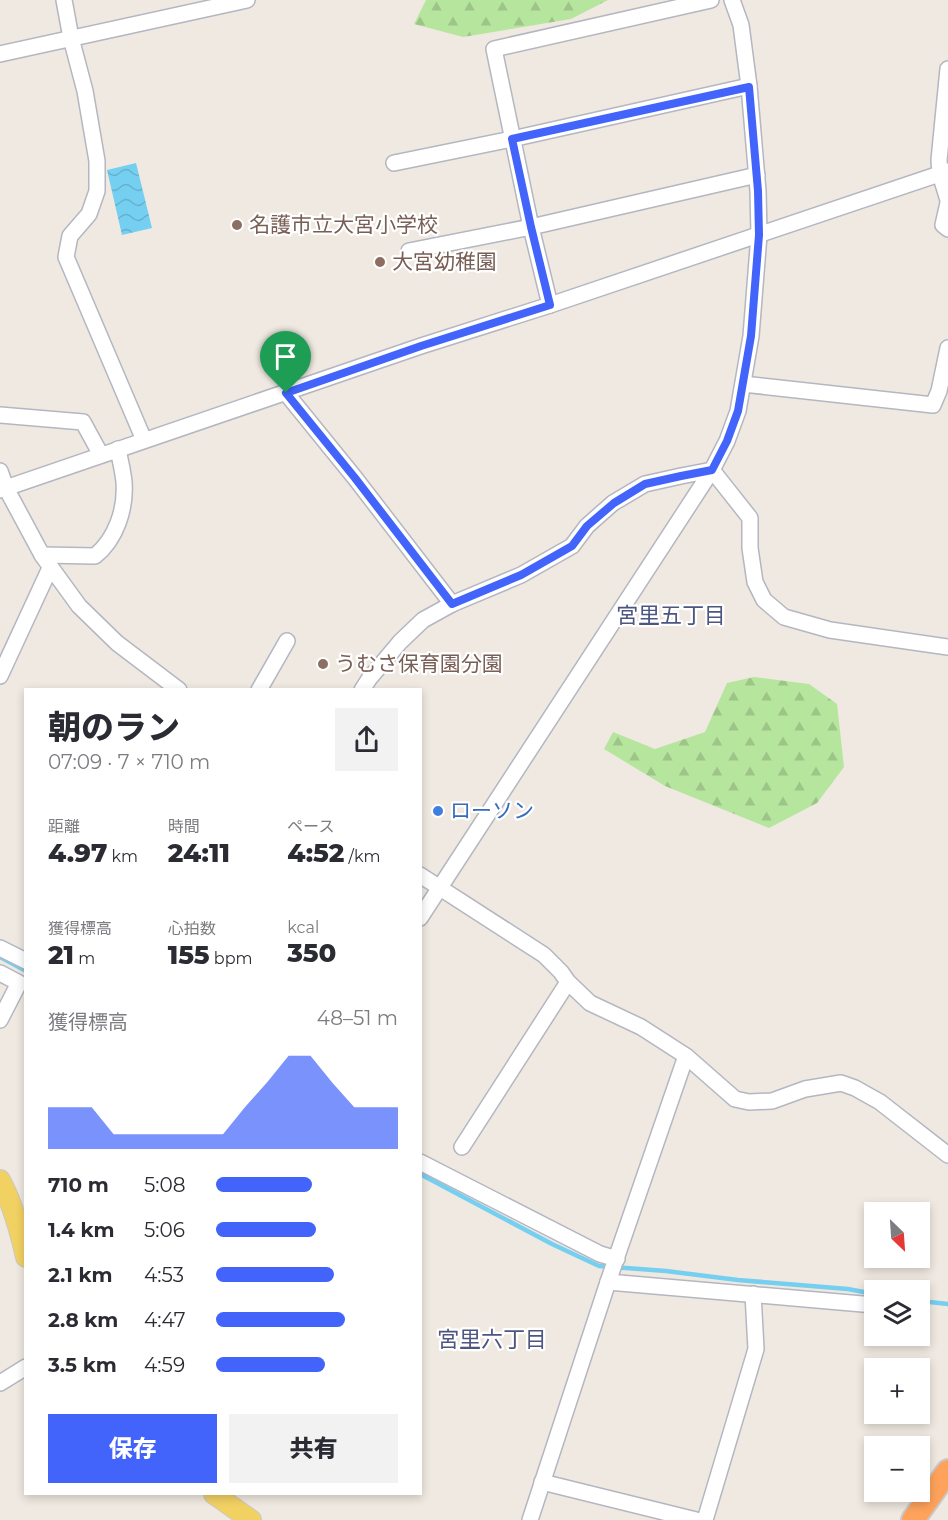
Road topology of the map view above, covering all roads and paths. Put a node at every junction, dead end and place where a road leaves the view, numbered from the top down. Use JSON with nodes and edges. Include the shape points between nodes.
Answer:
{"nodes":[{"id":1,"x":64,"y":0,"type":"edge"},
{"id":2,"x":247,"y":0,"type":"edge"},
{"id":3,"x":711,"y":0,"type":"edge"},
{"id":4,"x":732,"y":0,"type":"edge"},
{"id":5,"x":71,"y":38,"type":"junction"},
{"id":6,"x":0,"y":54,"type":"edge"},
{"id":7,"x":948,"y":69,"type":"edge"},
{"id":8,"x":749,"y":87,"type":"junction"},
{"id":9,"x":512,"y":139,"type":"junction"},
{"id":10,"x":394,"y":163,"type":"dead end"},
{"id":11,"x":944,"y":173,"type":"edge"},
{"id":12,"x":757,"y":175,"type":"junction"},
{"id":13,"x":948,"y":202,"type":"edge"},
{"id":14,"x":531,"y":227,"type":"junction"},
{"id":15,"x":948,"y":229,"type":"edge"},
{"id":16,"x":759,"y":235,"type":"junction"},
{"id":17,"x":409,"y":251,"type":"dead end"},
{"id":18,"x":550,"y":305,"type":"junction"},
{"id":19,"x":948,"y":348,"type":"edge"},
{"id":20,"x":743,"y":384,"type":"junction"},
{"id":21,"x":286,"y":393,"type":"junction"},
{"id":22,"x":0,"y":415,"type":"edge"},
{"id":23,"x":144,"y":440,"type":"junction"},
{"id":24,"x":118,"y":449,"type":"junction"},
{"id":25,"x":101,"y":455,"type":"junction"},
{"id":26,"x":712,"y":470,"type":"junction"},
{"id":27,"x":0,"y":471,"type":"edge"},
{"id":28,"x":3,"y":489,"type":"edge"},
{"id":29,"x":46,"y":561,"type":"junction"},
{"id":30,"x":452,"y":604,"type":"junction"},
{"id":31,"x":287,"y":641,"type":"dead end"},
{"id":32,"x":948,"y":647,"type":"edge"},
{"id":33,"x":0,"y":676,"type":"edge"},
{"id":34,"x":176,"y":688,"type":"edge"},
{"id":35,"x":260,"y":688,"type":"edge"},
{"id":36,"x":363,"y":688,"type":"edge"},
{"id":37,"x":422,"y":876,"type":"edge"},
{"id":38,"x":439,"y":888,"type":"junction"},
{"id":39,"x":422,"y":915,"type":"edge"},
{"id":40,"x":0,"y":948,"type":"edge"},
{"id":41,"x":24,"y":960,"type":"edge"},
{"id":42,"x":0,"y":973,"type":"edge"},
{"id":43,"x":568,"y":982,"type":"junction"},
{"id":44,"x":0,"y":1020,"type":"edge"},
{"id":45,"x":686,"y":1056,"type":"junction"},
{"id":46,"x":462,"y":1147,"type":"dead end"},
{"id":47,"x":947,"y":1154,"type":"edge"},
{"id":48,"x":422,"y":1163,"type":"edge"},
{"id":49,"x":0,"y":1180,"type":"edge"},
{"id":50,"x":23,"y":1229,"type":"edge"},
{"id":51,"x":616,"y":1258,"type":"junction"},
{"id":52,"x":608,"y":1282,"type":"junction"},
{"id":53,"x":753,"y":1294,"type":"junction"},
{"id":54,"x":864,"y":1304,"type":"edge"},
{"id":55,"x":24,"y":1368,"type":"edge"},
{"id":56,"x":0,"y":1383,"type":"edge"},
{"id":57,"x":948,"y":1471,"type":"edge"},
{"id":58,"x":542,"y":1482,"type":"junction"},
{"id":59,"x":215,"y":1495,"type":"edge"},
{"id":60,"x":246,"y":1519,"type":"edge"},
{"id":61,"x":530,"y":1520,"type":"edge"},
{"id":62,"x":696,"y":1520,"type":"edge"},
{"id":63,"x":705,"y":1520,"type":"edge"},
{"id":64,"x":913,"y":1520,"type":"edge"}],
"edges":[{"from":1,"to":5,"type":"street"},
{"from":2,"to":5,"type":"street"},
{"from":3,"to":9,"type":"street","via":[[494,49]]},
{"from":4,"to":8,"type":"street","via":[[741,25]]},
{"from":5,"to":6,"type":"street"},
{"from":5,"to":23,"type":"street","via":[[95,149],[97,190],[88,214],[70,236],[66,257]]},
{"from":7,"to":11,"type":"street","via":[[939,159]]},
{"from":8,"to":9,"type":"street"},
{"from":8,"to":12,"type":"street"},
{"from":9,"to":10,"type":"street"},
{"from":9,"to":14,"type":"street"},
{"from":11,"to":13,"type":"street"},
{"from":11,"to":16,"type":"street"},
{"from":12,"to":14,"type":"street"},
{"from":12,"to":16,"type":"street"},
{"from":13,"to":15,"type":"street","via":[[943,225]]},
{"from":14,"to":17,"type":"street"},
{"from":14,"to":18,"type":"street"},
{"from":16,"to":18,"type":"street"},
{"from":16,"to":20,"type":"street"},
{"from":18,"to":21,"type":"street"},
{"from":19,"to":20,"type":"street","via":[[933,405]]},
{"from":20,"to":26,"type":"street","via":[[738,411]]},
{"from":21,"to":23,"type":"street"},
{"from":21,"to":30,"type":"street"},
{"from":22,"to":25,"type":"street","via":[[83,422]]},
{"from":23,"to":24,"type":"street"},
{"from":24,"to":25,"type":"street"},
{"from":24,"to":29,"type":"street","via":[[123,507],[105,548],[95,556]]},
{"from":25,"to":28,"type":"street"},
{"from":26,"to":30,"type":"street","via":[[645,484],[614,503],[587,526],[572,546],[521,575]]},
{"from":26,"to":32,"type":"street","via":[[750,518],[755,582],[764,600],[784,617],[830,630]]},
{"from":26,"to":38,"type":"street"},
{"from":27,"to":28,"type":"street"},
{"from":28,"to":29,"type":"street"},
{"from":29,"to":33,"type":"street"},
{"from":29,"to":34,"type":"street","via":[[79,606],[109,636]]},
{"from":30,"to":36,"type":"street","via":[[423,620]]},
{"from":31,"to":35,"type":"street"},
{"from":37,"to":38,"type":"street"},
{"from":38,"to":39,"type":"street"},
{"from":38,"to":43,"type":"street","via":[[544,955]]},
{"from":40,"to":41,"type":"street"},
{"from":42,"to":44,"type":"street","via":[[19,983]]},
{"from":43,"to":45,"type":"street","via":[[590,1003]]},
{"from":43,"to":46,"type":"street"},
{"from":45,"to":47,"type":"street","via":[[735,1099],[749,1102],[772,1101],[805,1089],[841,1083],[855,1088],[880,1102]]},
{"from":45,"to":51,"type":"street"},
{"from":48,"to":51,"type":"street","via":[[600,1254]]},
{"from":49,"to":50,"type":"main road"},
{"from":51,"to":52,"type":"street"},
{"from":52,"to":53,"type":"street"},
{"from":52,"to":58,"type":"street"},
{"from":53,"to":54,"type":"street"},
{"from":53,"to":63,"type":"street","via":[[756,1349]]},
{"from":55,"to":56,"type":"street"},
{"from":57,"to":64,"type":"highway"},
{"from":58,"to":61,"type":"street"},
{"from":58,"to":62,"type":"street"},
{"from":59,"to":60,"type":"main road"}]}
